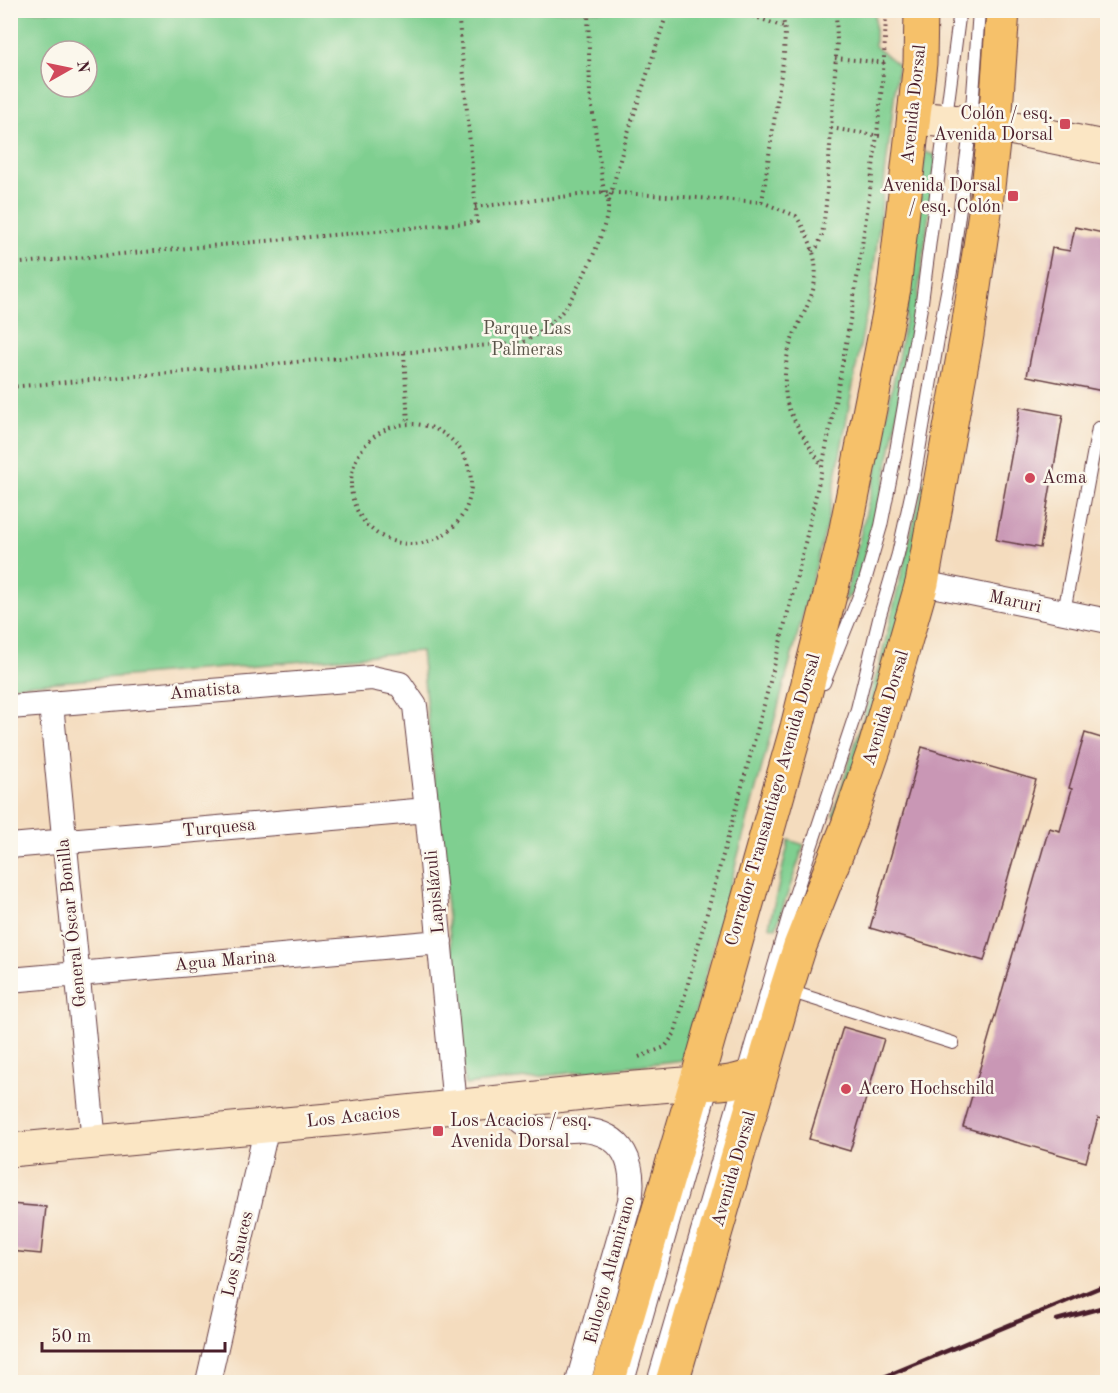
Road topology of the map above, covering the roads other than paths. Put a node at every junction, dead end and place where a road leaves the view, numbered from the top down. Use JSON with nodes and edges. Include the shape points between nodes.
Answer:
{"nodes":[{"id":1,"x":921,"y":10,"type":"edge"},
{"id":2,"x":960,"y":10,"type":"edge"},
{"id":3,"x":979,"y":10,"type":"edge"},
{"id":4,"x":1003,"y":10,"type":"edge"},
{"id":5,"x":971,"y":123,"type":"junction"},
{"id":6,"x":902,"y":128,"type":"junction"},
{"id":7,"x":1107,"y":148,"type":"edge"},
{"id":8,"x":1098,"y":429,"type":"dead end"},
{"id":9,"x":922,"y":583,"type":"junction"},
{"id":10,"x":1064,"y":612,"type":"junction"},
{"id":11,"x":1107,"y":621,"type":"edge"},
{"id":12,"x":400,"y":684,"type":"joint"},
{"id":13,"x":818,"y":699,"type":"dead end"},
{"id":14,"x":51,"y":704,"type":"junction"},
{"id":15,"x":10,"y":707,"type":"edge"},
{"id":16,"x":427,"y":810,"type":"junction"},
{"id":17,"x":64,"y":842,"type":"junction"},
{"id":18,"x":10,"y":846,"type":"edge"},
{"id":19,"x":440,"y":942,"type":"junction"},
{"id":20,"x":78,"y":974,"type":"junction"},
{"id":21,"x":10,"y":980,"type":"edge"},
{"id":22,"x":786,"y":990,"type":"junction"},
{"id":23,"x":953,"y":1043,"type":"dead end"},
{"id":24,"x":725,"y":1079,"type":"junction"},
{"id":25,"x":505,"y":1101,"type":"junction"},
{"id":26,"x":455,"y":1106,"type":"junction"},
{"id":27,"x":267,"y":1126,"type":"junction"},
{"id":28,"x":94,"y":1142,"type":"junction"},
{"id":29,"x":10,"y":1150,"type":"edge"},
{"id":30,"x":208,"y":1383,"type":"edge"},
{"id":31,"x":578,"y":1383,"type":"edge"},
{"id":32,"x":608,"y":1383,"type":"edge"},
{"id":33,"x":628,"y":1383,"type":"edge"},
{"id":34,"x":653,"y":1383,"type":"edge"},
{"id":35,"x":672,"y":1383,"type":"edge"}],
"edges":[{"from":1,"to":6,"type":"main road","name":"Avenida Dorsal","via":[[920,63]]},
{"from":2,"to":5,"type":"lane","name":"Corredor Transantiago Avenida Dorsal"},
{"from":3,"to":5,"type":"lane","name":"Corredor Transantiago Avenida Dorsal"},
{"from":4,"to":5,"type":"main road","name":"Avenida Dorsal"},
{"from":5,"to":6,"type":"street"},
{"from":5,"to":7,"type":"street"},
{"from":5,"to":9,"type":"main road","name":"Avenida Dorsal","via":[[967,334]]},
{"from":5,"to":13,"type":"lane","name":"Corredor Transantiago Avenida Dorsal","via":[[925,280],[880,526],[865,581]]},
{"from":5,"to":24,"type":"lane","name":"Corredor Transantiago Avenida Dorsal","via":[[953,261],[898,554],[858,709],[792,904]]},
{"from":6,"to":24,"type":"main road","name":"Avenida Dorsal","via":[[894,288],[839,561],[797,727]]},
{"from":8,"to":10,"type":"lane"},
{"from":9,"to":10,"type":"street","name":"Maruri"},
{"from":9,"to":22,"type":"main road","name":"Avenida Dorsal","via":[[875,747]]},
{"from":10,"to":11,"type":"street","name":"Maruri"},
{"from":12,"to":14,"type":"street","name":"Amatista","via":[[372,678]]},
{"from":12,"to":16,"type":"street","name":"Lapislázuli","via":[[415,706]]},
{"from":14,"to":15,"type":"street","name":"Amatista"},
{"from":14,"to":17,"type":"street","name":"General Óscar Bonilla"},
{"from":16,"to":17,"type":"street","name":"Turquesa"},
{"from":16,"to":19,"type":"street","name":"Lapislázuli"},
{"from":17,"to":18,"type":"street","name":"Turquesa"},
{"from":17,"to":20,"type":"street","name":"General Óscar Bonilla"},
{"from":19,"to":20,"type":"street","name":"Agua Marina"},
{"from":19,"to":26,"type":"street","name":"Lapislázuli"},
{"from":20,"to":21,"type":"street","name":"Agua Marina"},
{"from":20,"to":28,"type":"street","name":"General Óscar Bonilla"},
{"from":22,"to":23,"type":"lane"},
{"from":22,"to":24,"type":"main road","name":"Avenida Dorsal"},
{"from":24,"to":25,"type":"street","name":"Los Acacios"},
{"from":24,"to":32,"type":"main road","name":"Avenida Dorsal"},
{"from":24,"to":33,"type":"lane","name":"Corredor Transantiago Avenida Dorsal"},
{"from":24,"to":34,"type":"lane","name":"Corredor Transantiago Avenida Dorsal"},
{"from":24,"to":35,"type":"main road","name":"Avenida Dorsal"},
{"from":25,"to":26,"type":"street","name":"Los Acacios"},
{"from":25,"to":31,"type":"street","name":"Eulogio Altamirano","via":[[519,1121],[536,1128],[582,1130],[608,1137],[625,1154],[633,1173],[630,1201]]},
{"from":26,"to":27,"type":"street","name":"Los Acacios"},
{"from":27,"to":28,"type":"street","name":"Los Acacios"},
{"from":27,"to":30,"type":"street","name":"Los Sauces"},
{"from":28,"to":29,"type":"street","name":"Los Acacios"}]}
